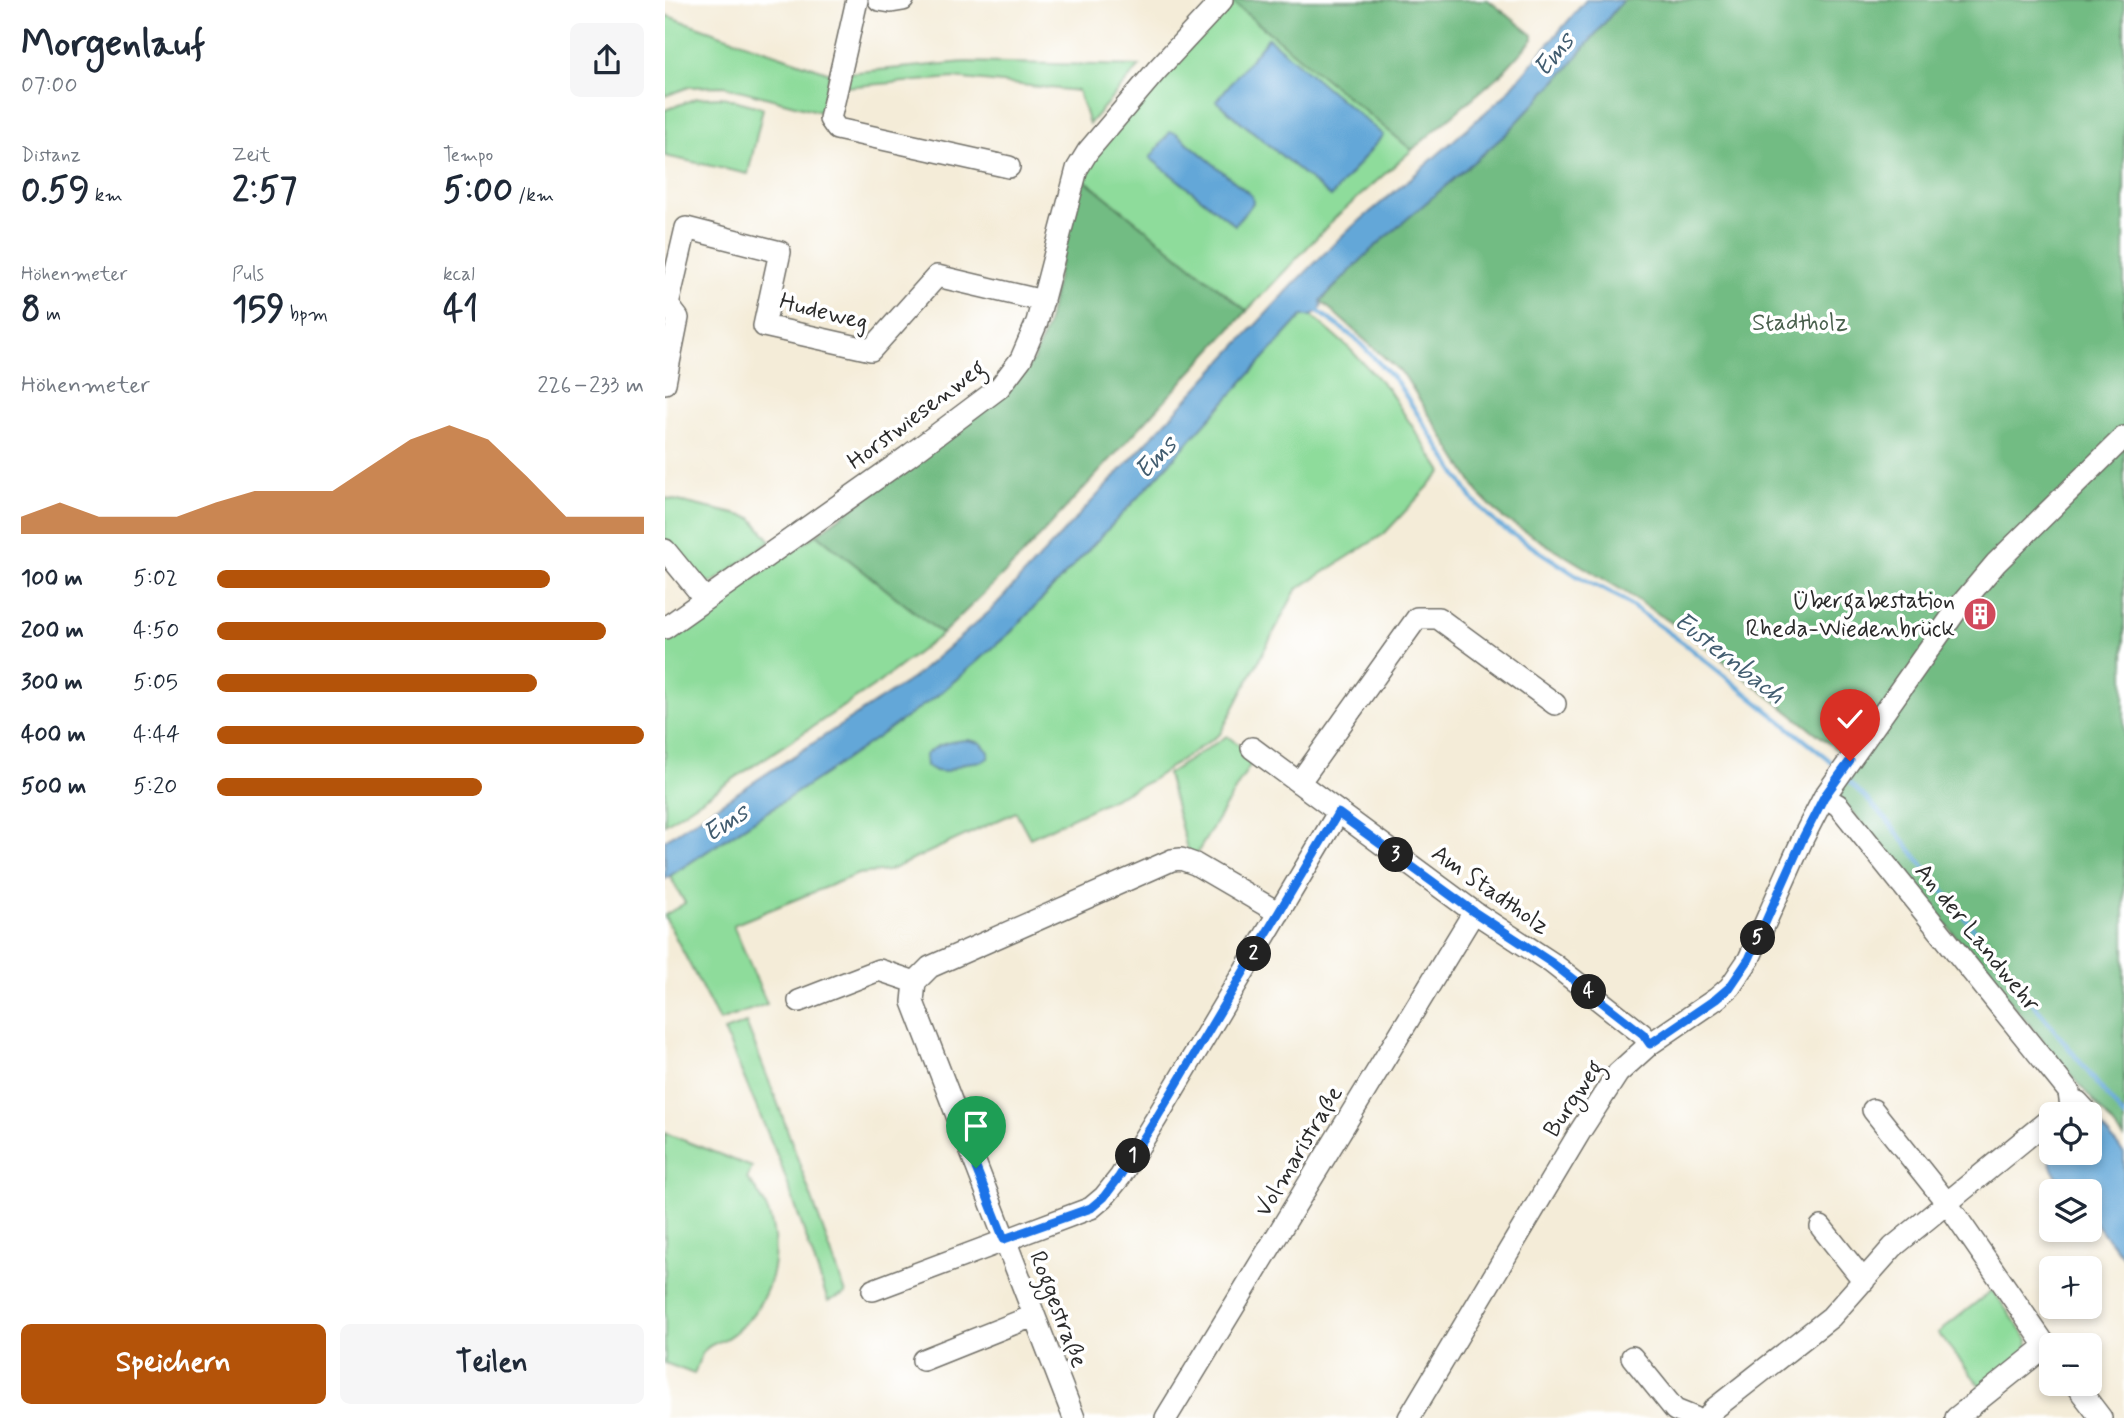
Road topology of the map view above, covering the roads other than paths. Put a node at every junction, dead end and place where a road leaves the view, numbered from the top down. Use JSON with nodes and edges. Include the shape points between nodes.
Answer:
{"nodes":[{"id":1,"x":857,"y":0,"type":"edge"},
{"id":2,"x":879,"y":0,"type":"edge"},
{"id":3,"x":903,"y":0,"type":"edge"},
{"id":4,"x":1222,"y":0,"type":"edge"},
{"id":5,"x":1009,"y":167,"type":"dead end"},
{"id":6,"x":1043,"y":301,"type":"junction"},
{"id":7,"x":665,"y":383,"type":"edge"},
{"id":8,"x":2124,"y":437,"type":"edge"},
{"id":9,"x":665,"y":550,"type":"edge"},
{"id":10,"x":705,"y":599,"type":"junction"},
{"id":11,"x":665,"y":628,"type":"edge"},
{"id":12,"x":1555,"y":704,"type":"dead end"},
{"id":13,"x":1252,"y":748,"type":"dead end"},
{"id":14,"x":1299,"y":783,"type":"junction"},
{"id":15,"x":1828,"y":790,"type":"junction"},
{"id":16,"x":1338,"y":813,"type":"junction"},
{"id":17,"x":1474,"y":912,"type":"junction"},
{"id":18,"x":1279,"y":913,"type":"junction"},
{"id":19,"x":915,"y":982,"type":"junction"},
{"id":20,"x":799,"y":1001,"type":"dead end"},
{"id":21,"x":1650,"y":1044,"type":"junction"},
{"id":22,"x":2065,"y":1102,"type":"edge"},
{"id":23,"x":1873,"y":1110,"type":"dead end"},
{"id":24,"x":2039,"y":1128,"type":"edge"},
{"id":25,"x":1947,"y":1203,"type":"junction"},
{"id":26,"x":1821,"y":1227,"type":"dead end"},
{"id":27,"x":1004,"y":1239,"type":"junction"},
{"id":28,"x":1864,"y":1281,"type":"junction"},
{"id":29,"x":873,"y":1290,"type":"dead end"},
{"id":30,"x":1033,"y":1316,"type":"junction"},
{"id":31,"x":2039,"y":1336,"type":"edge"},
{"id":32,"x":2039,"y":1356,"type":"edge"},
{"id":33,"x":1632,"y":1357,"type":"dead end"},
{"id":34,"x":923,"y":1360,"type":"dead end"},
{"id":35,"x":2084,"y":1396,"type":"edge"},
{"id":36,"x":1074,"y":1418,"type":"edge"},
{"id":37,"x":1166,"y":1418,"type":"edge"},
{"id":38,"x":1409,"y":1418,"type":"edge"},
{"id":39,"x":1695,"y":1418,"type":"edge"},
{"id":40,"x":1708,"y":1418,"type":"edge"},
{"id":41,"x":1956,"y":1418,"type":"edge"},
{"id":42,"x":2101,"y":1418,"type":"edge"}],
"edges":[{"from":1,"to":5,"type":"street","via":[[830,119],[837,128]]},
{"from":2,"to":3,"type":"street"},
{"from":4,"to":6,"type":"street","name":"Horstwiesenweg","via":[[1139,91],[1077,169]]},
{"from":6,"to":7,"type":"street","name":"Hudeweg","via":[[937,276],[871,350],[764,326],[780,251],[686,228],[668,305],[678,318]]},
{"from":6,"to":10,"type":"street","name":"Horstwiesenweg","via":[[1021,359],[999,388]]},
{"from":8,"to":15,"type":"street","name":"Burgweg","via":[[1970,592]]},
{"from":9,"to":10,"type":"street"},
{"from":10,"to":11,"type":"street","name":"Horstwiesenweg"},
{"from":12,"to":14,"type":"street","via":[[1438,618],[1417,618]]},
{"from":13,"to":14,"type":"street","name":"Am Stadtholz"},
{"from":14,"to":16,"type":"street","name":"Am Stadtholz"},
{"from":15,"to":21,"type":"street","name":"Burgweg","via":[[1749,959],[1730,987]]},
{"from":15,"to":22,"type":"street","name":"An der Landwehr","via":[[2069,1093]]},
{"from":16,"to":17,"type":"street","name":"Am Stadtholz"},
{"from":16,"to":18,"type":"street"},
{"from":17,"to":21,"type":"street","name":"Am Stadtholz","via":[[1552,963]]},
{"from":17,"to":37,"type":"street","name":"Volmaristraße"},
{"from":18,"to":19,"type":"street","via":[[1195,864],[1172,860],[930,967]]},
{"from":18,"to":27,"type":"street","via":[[1104,1197],[1091,1208]]},
{"from":19,"to":20,"type":"street","via":[[879,970]]},
{"from":19,"to":27,"type":"street","name":"Roggestraße","via":[[913,1002]]},
{"from":21,"to":38,"type":"street","name":"Burgweg","via":[[1618,1073],[1581,1130]]},
{"from":23,"to":25,"type":"street"},
{"from":24,"to":25,"type":"street"},
{"from":25,"to":28,"type":"street","via":[[1893,1247]]},
{"from":25,"to":31,"type":"street"},
{"from":26,"to":28,"type":"street"},
{"from":27,"to":29,"type":"street"},
{"from":27,"to":30,"type":"street","name":"Roggestraße"},
{"from":28,"to":40,"type":"street","via":[[1832,1317]]},
{"from":30,"to":34,"type":"street"},
{"from":30,"to":36,"type":"street","name":"Roggestraße"},
{"from":32,"to":41,"type":"street"},
{"from":33,"to":39,"type":"street","via":[[1675,1410]]},
{"from":35,"to":42,"type":"street"}]}
